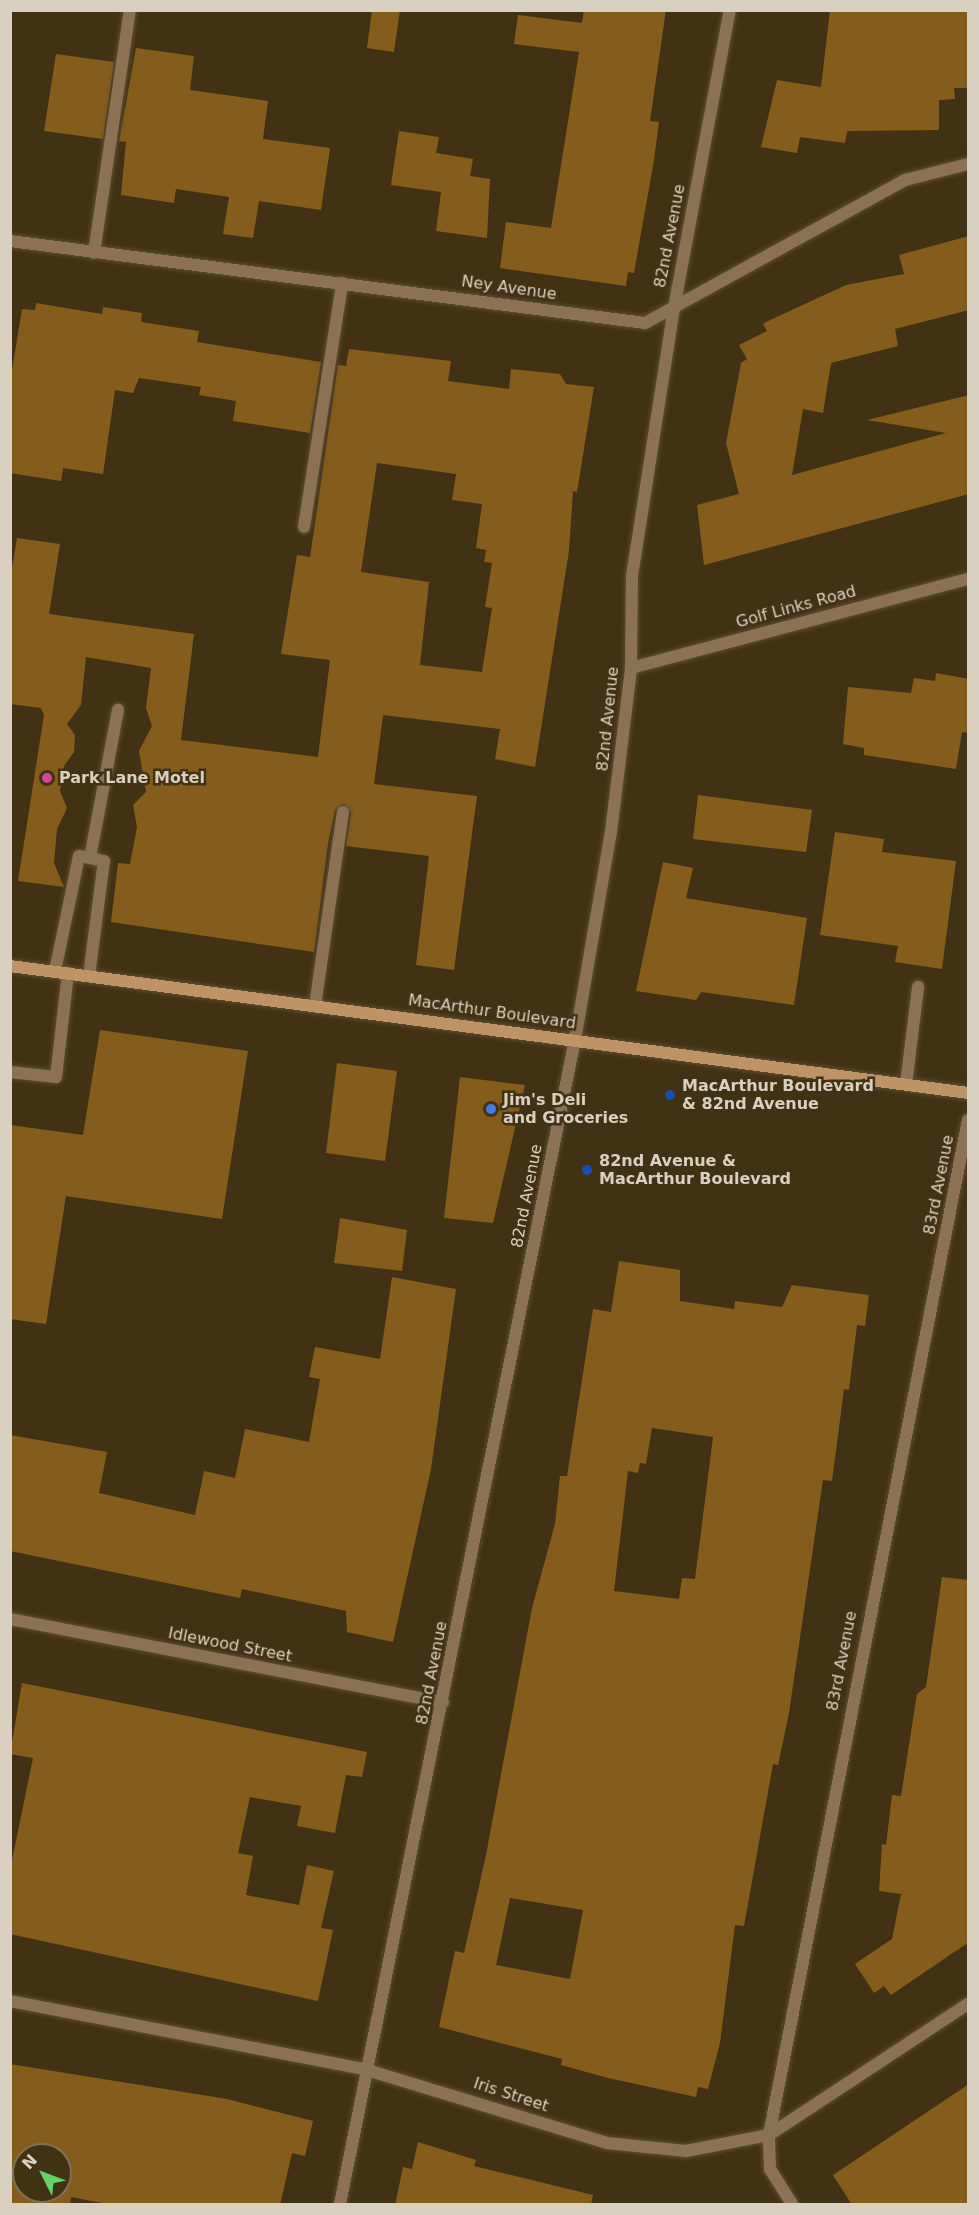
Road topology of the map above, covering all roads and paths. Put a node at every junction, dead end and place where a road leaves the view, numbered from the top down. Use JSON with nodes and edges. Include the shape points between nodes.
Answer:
{"nodes":[{"id":1,"x":130,"y":10,"type":"edge"},
{"id":2,"x":730,"y":10,"type":"edge"},
{"id":3,"x":969,"y":164,"type":"edge"},
{"id":4,"x":10,"y":241,"type":"edge"},
{"id":5,"x":94,"y":253,"type":"junction"},
{"id":6,"x":342,"y":283,"type":"junction"},
{"id":7,"x":674,"y":309,"type":"junction"},
{"id":8,"x":304,"y":527,"type":"dead end"},
{"id":9,"x":969,"y":579,"type":"edge"},
{"id":10,"x":631,"y":668,"type":"junction"},
{"id":11,"x":118,"y":710,"type":"dead end"},
{"id":12,"x":343,"y":812,"type":"dead end"},
{"id":13,"x":90,"y":858,"type":"junction"},
{"id":14,"x":10,"y":966,"type":"edge"},
{"id":15,"x":55,"y":971,"type":"junction"},
{"id":16,"x":68,"y":973,"type":"junction"},
{"id":17,"x":89,"y":976,"type":"junction"},
{"id":18,"x":918,"y":987,"type":"dead end"},
{"id":19,"x":315,"y":1006,"type":"junction"},
{"id":20,"x":575,"y":1040,"type":"junction"},
{"id":21,"x":10,"y":1072,"type":"edge"},
{"id":22,"x":906,"y":1084,"type":"junction"},
{"id":23,"x":969,"y":1093,"type":"edge"},
{"id":24,"x":969,"y":1120,"type":"edge"},
{"id":25,"x":10,"y":1619,"type":"edge"},
{"id":26,"x":444,"y":1702,"type":"junction"},
{"id":27,"x":10,"y":2001,"type":"edge"},
{"id":28,"x":969,"y":2004,"type":"edge"},
{"id":29,"x":368,"y":2070,"type":"junction"},
{"id":30,"x":769,"y":2135,"type":"junction"},
{"id":31,"x":340,"y":2205,"type":"edge"},
{"id":32,"x":792,"y":2205,"type":"edge"}],
"edges":[{"from":1,"to":5,"type":"street"},
{"from":2,"to":7,"type":"street","name":"82nd Avenue"},
{"from":3,"to":7,"type":"street","name":"Ney Avenue","via":[[905,180]]},
{"from":4,"to":5,"type":"street","name":"Ney Avenue"},
{"from":5,"to":6,"type":"street","name":"Ney Avenue"},
{"from":6,"to":7,"type":"street","name":"Ney Avenue","via":[[645,323]]},
{"from":6,"to":8,"type":"street"},
{"from":7,"to":10,"type":"street","name":"82nd Avenue","via":[[632,576]]},
{"from":9,"to":10,"type":"street","name":"Golf Links Road"},
{"from":10,"to":20,"type":"street","name":"82nd Avenue","via":[[611,832]]},
{"from":11,"to":13,"type":"street"},
{"from":12,"to":19,"type":"street"},
{"from":13,"to":15,"type":"street","via":[[79,856]]},
{"from":13,"to":17,"type":"street","via":[[104,861]]},
{"from":14,"to":15,"type":"main road","name":"MacArthur Boulevard"},
{"from":15,"to":16,"type":"main road","name":"MacArthur Boulevard"},
{"from":16,"to":17,"type":"main road","name":"MacArthur Boulevard"},
{"from":16,"to":21,"type":"street","via":[[56,1077]]},
{"from":17,"to":19,"type":"main road","name":"MacArthur Boulevard"},
{"from":18,"to":22,"type":"street"},
{"from":19,"to":20,"type":"main road","name":"MacArthur Boulevard"},
{"from":20,"to":22,"type":"main road","name":"MacArthur Boulevard"},
{"from":20,"to":26,"type":"street","name":"82nd Avenue"},
{"from":22,"to":23,"type":"main road","name":"MacArthur Boulevard"},
{"from":24,"to":30,"type":"street","name":"83rd Avenue","via":[[790,2007]]},
{"from":25,"to":26,"type":"street","name":"Idlewood Street"},
{"from":26,"to":29,"type":"street","name":"82nd Avenue"},
{"from":27,"to":29,"type":"street","name":"Iris Street"},
{"from":28,"to":30,"type":"street","name":"Iris Street"},
{"from":29,"to":30,"type":"street","name":"Iris Street","via":[[646,2150],[686,2151]]},
{"from":29,"to":31,"type":"street","name":"82nd Avenue"},
{"from":30,"to":32,"type":"street","name":"83rd Avenue","via":[[770,2169]]}]}
